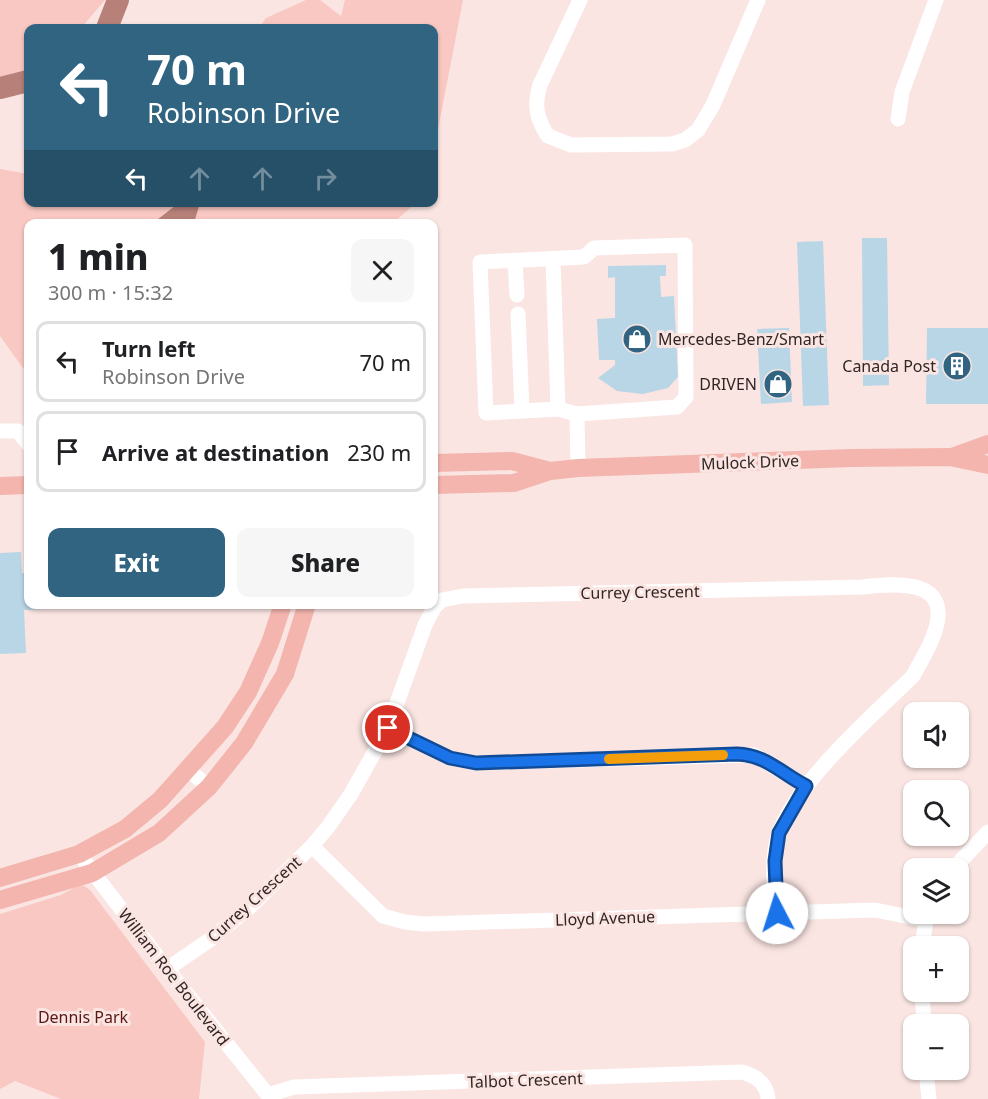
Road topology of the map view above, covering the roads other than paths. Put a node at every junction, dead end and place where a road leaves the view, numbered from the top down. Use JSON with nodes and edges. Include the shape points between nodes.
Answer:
{"nodes":[{"id":1,"x":580,"y":0,"type":"edge"},
{"id":2,"x":758,"y":0,"type":"edge"},
{"id":3,"x":936,"y":0,"type":"edge"},
{"id":4,"x":898,"y":119,"type":"dead end"},
{"id":5,"x":553,"y":259,"type":"junction"},
{"id":6,"x":515,"y":261,"type":"junction"},
{"id":7,"x":517,"y":295,"type":"dead end"},
{"id":8,"x":518,"y":314,"type":"dead end"},
{"id":9,"x":558,"y":409,"type":"junction"},
{"id":10,"x":522,"y":411,"type":"junction"},
{"id":11,"x":577,"y":414,"type":"junction"},
{"id":12,"x":0,"y":431,"type":"edge"},
{"id":13,"x":24,"y":439,"type":"edge"},
{"id":14,"x":988,"y":444,"type":"edge"},
{"id":15,"x":950,"y":457,"type":"junction"},
{"id":16,"x":438,"y":463,"type":"edge"},
{"id":17,"x":988,"y":465,"type":"edge"},
{"id":18,"x":578,"y":468,"type":"junction"},
{"id":19,"x":550,"y":471,"type":"junction"},
{"id":20,"x":24,"y":485,"type":"edge"},
{"id":21,"x":438,"y":485,"type":"edge"},
{"id":22,"x":0,"y":486,"type":"edge"},
{"id":23,"x":438,"y":603,"type":"edge"},
{"id":24,"x":281,"y":609,"type":"edge"},
{"id":25,"x":305,"y":609,"type":"edge"},
{"id":26,"x":433,"y":609,"type":"edge"},
{"id":27,"x":388,"y":728,"type":"junction"},
{"id":28,"x":187,"y":769,"type":"junction"},
{"id":29,"x":806,"y":786,"type":"junction"},
{"id":30,"x":209,"y":787,"type":"junction"},
{"id":31,"x":988,"y":832,"type":"edge"},
{"id":32,"x":312,"y":846,"type":"junction"},
{"id":33,"x":79,"y":854,"type":"junction"},
{"id":34,"x":963,"y":858,"type":"edge"},
{"id":35,"x":92,"y":873,"type":"junction"},
{"id":36,"x":0,"y":878,"type":"edge"},
{"id":37,"x":0,"y":900,"type":"edge"},
{"id":38,"x":777,"y":913,"type":"junction"},
{"id":39,"x":903,"y":914,"type":"edge"},
{"id":40,"x":167,"y":969,"type":"junction"},
{"id":41,"x":927,"y":1080,"type":"edge"},
{"id":42,"x":270,"y":1097,"type":"edge"},
{"id":43,"x":768,"y":1099,"type":"edge"},
{"id":44,"x":929,"y":1099,"type":"edge"}],
"edges":[{"from":1,"to":2,"type":"street","via":[[540,84],[535,113],[548,136],[571,145],[672,144],[698,130],[713,105]]},
{"from":3,"to":4,"type":"street","via":[[902,92]]},
{"from":5,"to":6,"type":"street"},
{"from":5,"to":9,"type":"street"},
{"from":5,"to":11,"type":"street","via":[[584,257],[594,248],[685,245],[686,397],[677,407]]},
{"from":6,"to":7,"type":"street"},
{"from":6,"to":10,"type":"street","via":[[480,262],[486,413]]},
{"from":8,"to":10,"type":"street"},
{"from":9,"to":10,"type":"street"},
{"from":9,"to":11,"type":"street"},
{"from":11,"to":18,"type":"street"},
{"from":12,"to":13,"type":"street","via":[[18,431]]},
{"from":14,"to":15,"type":"main road","name":"Mulock Drive"},
{"from":15,"to":17,"type":"main road","name":"Mulock Drive"},
{"from":15,"to":18,"type":"main road","name":"Mulock Drive"},
{"from":16,"to":19,"type":"main road","name":"Mulock Drive","via":[[512,460]]},
{"from":18,"to":19,"type":"main road","name":"Mulock Drive"},
{"from":19,"to":21,"type":"main road","name":"Mulock Drive","via":[[513,483]]},
{"from":20,"to":22,"type":"main road"},
{"from":23,"to":29,"type":"street","name":"Currey Crescent","via":[[463,596],[896,583],[922,588],[936,601],[938,609],[935,632],[924,658],[913,676]]},
{"from":24,"to":28,"type":"main road","via":[[248,692],[225,727]]},
{"from":25,"to":30,"type":"main road","via":[[285,674],[244,743]]},
{"from":26,"to":27,"type":"street","name":"Currey Crescent"},
{"from":27,"to":29,"type":"street","via":[[450,758],[476,763],[754,755]]},
{"from":27,"to":32,"type":"street","name":"Currey Crescent","via":[[351,794]]},
{"from":28,"to":30,"type":"street"},
{"from":28,"to":33,"type":"main road","via":[[159,800],[124,829]]},
{"from":29,"to":38,"type":"street","name":"Currey Crescent","via":[[779,833],[775,861]]},
{"from":30,"to":35,"type":"main road","via":[[159,833]]},
{"from":31,"to":34,"type":"street"},
{"from":32,"to":38,"type":"street","name":"Lloyd Avenue","via":[[383,916],[405,922]]},
{"from":32,"to":40,"type":"street","name":"Currey Crescent","via":[[229,925]]},
{"from":33,"to":35,"type":"street","name":"William Roe Boulevard"},
{"from":33,"to":36,"type":"main road"},
{"from":35,"to":37,"type":"main road"},
{"from":35,"to":40,"type":"street","name":"William Roe Boulevard"},
{"from":38,"to":39,"type":"street","name":"Lloyd Avenue","via":[[875,910]]},
{"from":40,"to":42,"type":"street","name":"William Roe Boulevard"},
{"from":41,"to":44,"type":"street"},
{"from":42,"to":43,"type":"street","name":"Talbot Crescent","via":[[306,1086],[742,1072],[759,1079]]}]}
